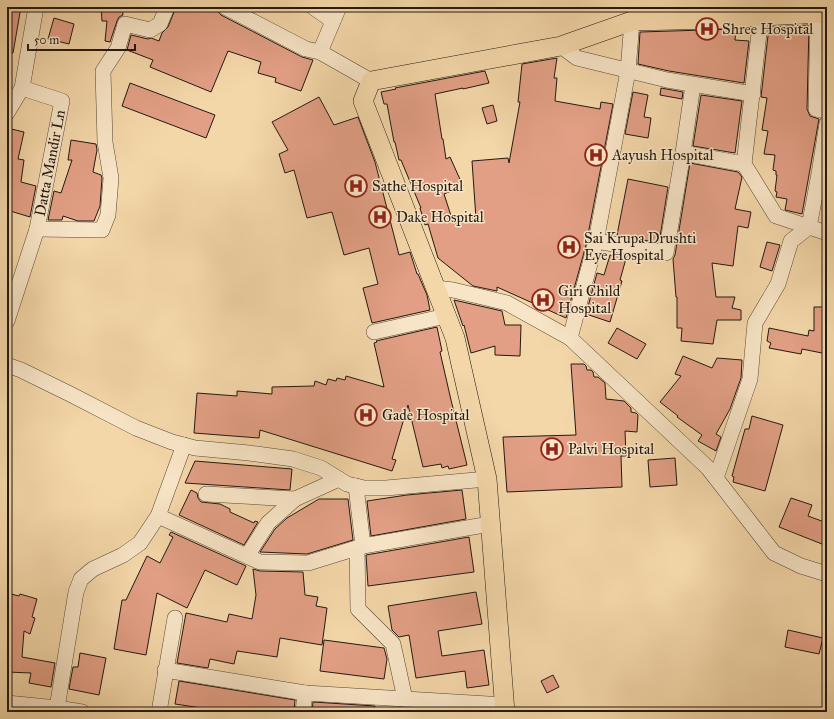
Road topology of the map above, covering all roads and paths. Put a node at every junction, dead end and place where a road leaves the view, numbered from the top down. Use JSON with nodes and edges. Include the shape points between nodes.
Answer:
{"nodes":[{"id":1,"x":36,"y":7,"type":"edge"},
{"id":2,"x":167,"y":7,"type":"edge"},
{"id":3,"x":225,"y":7,"type":"edge"},
{"id":4,"x":314,"y":7,"type":"edge"},
{"id":5,"x":697,"y":7,"type":"edge"},
{"id":6,"x":821,"y":12,"type":"edge"},
{"id":7,"x":336,"y":14,"type":"edge"},
{"id":8,"x":761,"y":16,"type":"junction"},
{"id":9,"x":724,"y":19,"type":"junction"},
{"id":10,"x":632,"y":21,"type":"junction"},
{"id":11,"x":561,"y":46,"type":"junction"},
{"id":12,"x":320,"y":52,"type":"junction"},
{"id":13,"x":628,"y":70,"type":"junction"},
{"id":14,"x":371,"y":82,"type":"junction"},
{"id":15,"x":693,"y":85,"type":"junction"},
{"id":16,"x":22,"y":88,"type":"junction"},
{"id":17,"x":753,"y":94,"type":"junction"},
{"id":18,"x":827,"y":111,"type":"edge"},
{"id":19,"x":7,"y":113,"type":"edge"},
{"id":20,"x":827,"y":123,"type":"edge"},
{"id":21,"x":683,"y":153,"type":"junction"},
{"id":22,"x":744,"y":164,"type":"junction"},
{"id":23,"x":809,"y":227,"type":"junction"},
{"id":24,"x":37,"y":229,"type":"junction"},
{"id":25,"x":827,"y":233,"type":"edge"},
{"id":26,"x":596,"y":242,"type":"junction"},
{"id":27,"x":436,"y":288,"type":"junction"},
{"id":28,"x":446,"y":316,"type":"junction"},
{"id":29,"x":7,"y":321,"type":"edge"},
{"id":30,"x":374,"y":332,"type":"dead end"},
{"id":31,"x":570,"y":338,"type":"junction"},
{"id":32,"x":7,"y":365,"type":"edge"},
{"id":33,"x":184,"y":445,"type":"junction"},
{"id":34,"x":716,"y":478,"type":"junction"},
{"id":35,"x":339,"y":479,"type":"junction"},
{"id":36,"x":487,"y":479,"type":"junction"},
{"id":37,"x":356,"y":486,"type":"junction"},
{"id":38,"x":206,"y":494,"type":"dead end"},
{"id":39,"x":295,"y":499,"type":"junction"},
{"id":40,"x":158,"y":516,"type":"junction"},
{"id":41,"x":490,"y":524,"type":"junction"},
{"id":42,"x":360,"y":547,"type":"junction"},
{"id":43,"x":247,"y":556,"type":"junction"},
{"id":44,"x":827,"y":574,"type":"edge"},
{"id":45,"x":175,"y":618,"type":"dead end"},
{"id":46,"x":166,"y":670,"type":"junction"},
{"id":47,"x":305,"y":693,"type":"junction"},
{"id":48,"x":405,"y":699,"type":"junction"},
{"id":49,"x":7,"y":703,"type":"edge"},
{"id":50,"x":57,"y":708,"type":"junction"},
{"id":51,"x":505,"y":708,"type":"edge"},
{"id":52,"x":82,"y":712,"type":"edge"},
{"id":53,"x":159,"y":712,"type":"edge"},
{"id":54,"x":303,"y":712,"type":"edge"}],
"edges":[{"from":1,"to":16,"type":"street"},
{"from":2,"to":24,"type":"street","via":[[160,24],[150,30],[125,24],[118,48],[103,71],[105,142],[111,178],[108,215],[102,230]]},
{"from":3,"to":12,"type":"street","via":[[306,48]]},
{"from":4,"to":7,"type":"street"},
{"from":5,"to":9,"type":"street"},
{"from":6,"to":8,"type":"main road"},
{"from":6,"to":18,"type":"street","via":[[816,109]]},
{"from":7,"to":12,"type":"street"},
{"from":8,"to":9,"type":"main road"},
{"from":8,"to":17,"type":"street"},
{"from":9,"to":10,"type":"main road"},
{"from":10,"to":11,"type":"main road"},
{"from":10,"to":13,"type":"street"},
{"from":11,"to":13,"type":"street","via":[[577,58]]},
{"from":11,"to":14,"type":"main road"},
{"from":12,"to":14,"type":"street"},
{"from":13,"to":15,"type":"street"},
{"from":13,"to":26,"type":"street"},
{"from":14,"to":27,"type":"main road","via":[[363,101]]},
{"from":15,"to":17,"type":"street"},
{"from":15,"to":21,"type":"street"},
{"from":16,"to":19,"type":"street"},
{"from":16,"to":24,"type":"street","name":"Datta Mandir Ln","via":[[62,101]]},
{"from":17,"to":22,"type":"street"},
{"from":20,"to":23,"type":"street"},
{"from":21,"to":22,"type":"street"},
{"from":21,"to":26,"type":"street","via":[[666,253]]},
{"from":22,"to":23,"type":"street","via":[[776,216]]},
{"from":23,"to":25,"type":"street"},
{"from":23,"to":34,"type":"street","via":[[791,241],[778,284],[755,323],[750,379]]},
{"from":24,"to":29,"type":"street","name":"Datta Mandir Ln"},
{"from":26,"to":31,"type":"street"},
{"from":27,"to":28,"type":"main road"},
{"from":27,"to":31,"type":"street","via":[[507,303]]},
{"from":28,"to":30,"type":"street"},
{"from":28,"to":36,"type":"main road","via":[[455,338]]},
{"from":31,"to":34,"type":"street"},
{"from":32,"to":33,"type":"street","via":[[136,428]]},
{"from":33,"to":35,"type":"street","via":[[293,459],[320,468]]},
{"from":33,"to":40,"type":"street"},
{"from":34,"to":44,"type":"street","via":[[774,553],[801,566]]},
{"from":35,"to":37,"type":"street"},
{"from":35,"to":39,"type":"street"},
{"from":36,"to":37,"type":"street","via":[[386,488]]},
{"from":36,"to":41,"type":"main road"},
{"from":37,"to":42,"type":"street"},
{"from":38,"to":39,"type":"street"},
{"from":39,"to":43,"type":"street","via":[[268,523]]},
{"from":40,"to":43,"type":"street"},
{"from":40,"to":50,"type":"street","via":[[140,543],[81,579],[76,592]]},
{"from":41,"to":42,"type":"street"},
{"from":41,"to":51,"type":"main road"},
{"from":42,"to":43,"type":"street","via":[[308,563],[260,562]]},
{"from":42,"to":48,"type":"street","via":[[358,609],[393,644]]},
{"from":45,"to":46,"type":"street"},
{"from":46,"to":47,"type":"street"},
{"from":46,"to":53,"type":"street"},
{"from":47,"to":48,"type":"street"},
{"from":47,"to":54,"type":"street"},
{"from":48,"to":51,"type":"street"},
{"from":49,"to":50,"type":"street"},
{"from":50,"to":52,"type":"street"}]}
